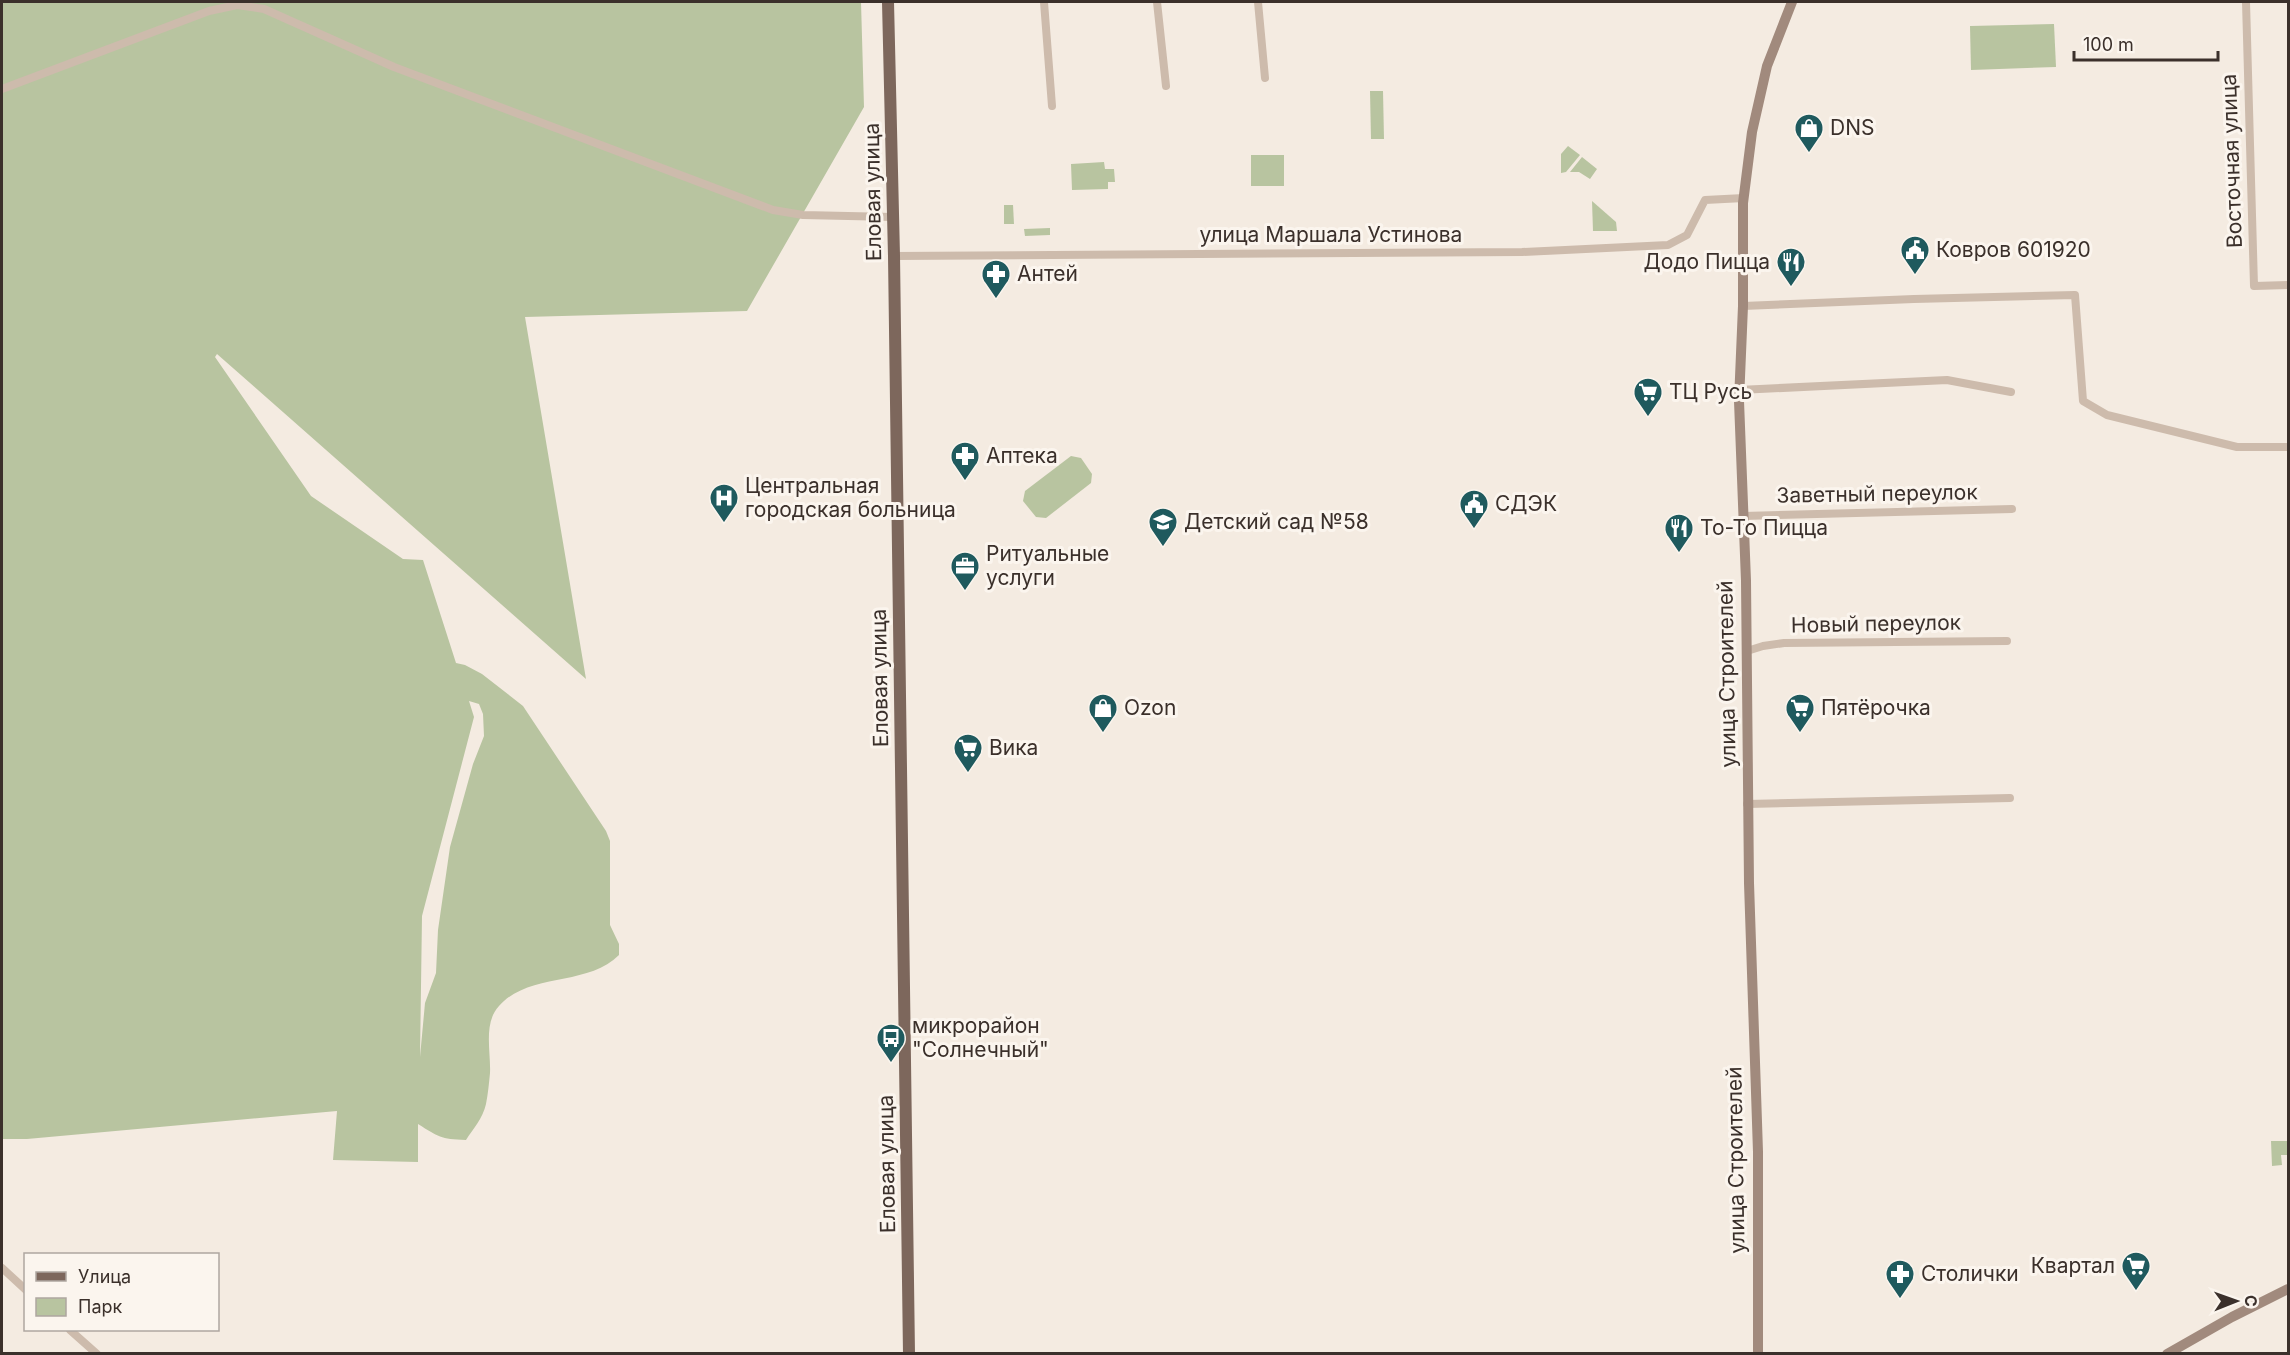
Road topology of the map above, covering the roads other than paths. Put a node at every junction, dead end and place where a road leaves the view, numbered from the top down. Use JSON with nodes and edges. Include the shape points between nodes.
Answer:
{"nodes":[{"id":1,"x":888,"y":2,"type":"edge"},
{"id":2,"x":1044,"y":2,"type":"edge"},
{"id":3,"x":1157,"y":2,"type":"edge"},
{"id":4,"x":1258,"y":2,"type":"edge"},
{"id":5,"x":1792,"y":2,"type":"edge"},
{"id":6,"x":2246,"y":2,"type":"edge"},
{"id":7,"x":1265,"y":78,"type":"dead end"},
{"id":8,"x":1166,"y":86,"type":"dead end"},
{"id":9,"x":2,"y":89,"type":"edge"},
{"id":10,"x":1052,"y":106,"type":"dead end"},
{"id":11,"x":1744,"y":198,"type":"junction"},
{"id":12,"x":894,"y":217,"type":"junction"},
{"id":13,"x":894,"y":256,"type":"junction"},
{"id":14,"x":2289,"y":285,"type":"edge"},
{"id":15,"x":1743,"y":306,"type":"junction"},
{"id":16,"x":1739,"y":390,"type":"junction"},
{"id":17,"x":2012,"y":392,"type":"dead end"},
{"id":18,"x":2289,"y":447,"type":"edge"},
{"id":19,"x":2012,"y":509,"type":"dead end"},
{"id":20,"x":1743,"y":516,"type":"junction"},
{"id":21,"x":2007,"y":641,"type":"dead end"},
{"id":22,"x":1747,"y":651,"type":"junction"},
{"id":23,"x":2010,"y":798,"type":"dead end"},
{"id":24,"x":1747,"y":804,"type":"junction"},
{"id":25,"x":2,"y":1268,"type":"edge"},
{"id":26,"x":24,"y":1288,"type":"edge"},
{"id":27,"x":2289,"y":1289,"type":"edge"},
{"id":28,"x":72,"y":1331,"type":"edge"},
{"id":29,"x":97,"y":1353,"type":"edge"},
{"id":30,"x":909,"y":1353,"type":"edge"},
{"id":31,"x":1758,"y":1353,"type":"edge"},
{"id":32,"x":2167,"y":1353,"type":"edge"}],
"edges":[{"from":1,"to":12,"type":"main road","name":"Еловая улица"},
{"from":2,"to":10,"type":"street"},
{"from":3,"to":8,"type":"street"},
{"from":4,"to":7,"type":"street"},
{"from":5,"to":11,"type":"main road","name":"улица Строителей","via":[[1767,66],[1752,132]]},
{"from":6,"to":14,"type":"street","name":"Восточная улица","via":[[2254,286]]},
{"from":9,"to":12,"type":"street","via":[[209,11],[237,5],[264,9],[394,67],[773,210],[803,215]]},
{"from":11,"to":13,"type":"street","name":"улица Маршала Устинова","via":[[1705,200],[1687,236],[1668,245],[1522,252]]},
{"from":11,"to":15,"type":"main road","name":"улица Строителей"},
{"from":12,"to":13,"type":"main road","name":"Еловая улица"},
{"from":13,"to":30,"type":"main road","name":"Еловая улица"},
{"from":15,"to":16,"type":"main road","name":"улица Строителей"},
{"from":15,"to":18,"type":"street","via":[[2075,295],[2083,401],[2107,415],[2237,447]]},
{"from":16,"to":17,"type":"street","via":[[1947,380]]},
{"from":16,"to":20,"type":"main road","name":"улица Строителей"},
{"from":19,"to":20,"type":"street","name":"Заветный переулок"},
{"from":20,"to":22,"type":"main road","name":"улица Строителей"},
{"from":21,"to":22,"type":"street","name":"Новый переулок","via":[[1784,643]]},
{"from":22,"to":24,"type":"main road","name":"улица Строителей"},
{"from":23,"to":24,"type":"street"},
{"from":24,"to":31,"type":"main road","name":"улица Строителей","via":[[1758,1152]]},
{"from":25,"to":26,"type":"street"},
{"from":27,"to":32,"type":"main road"},
{"from":28,"to":29,"type":"street"}]}
